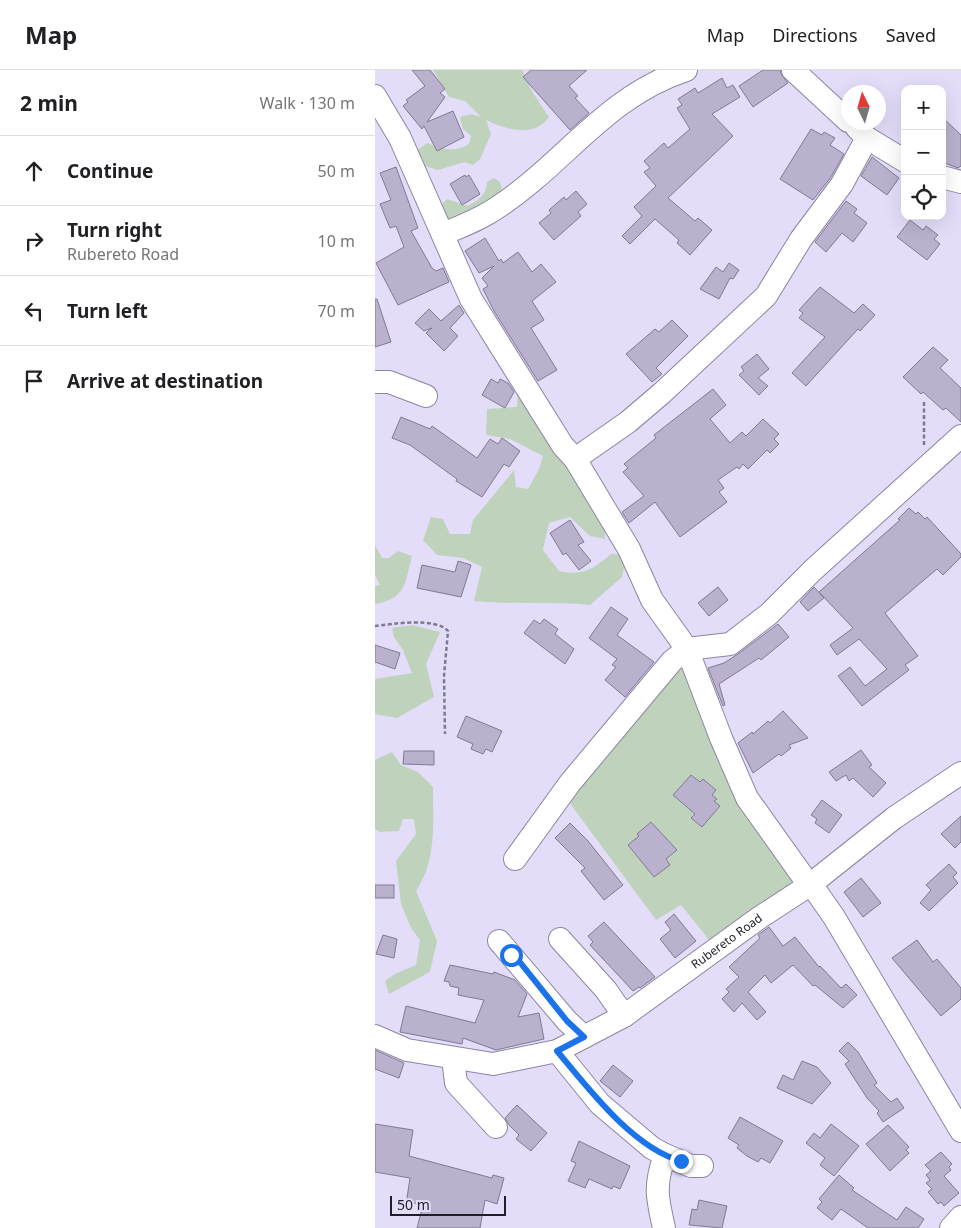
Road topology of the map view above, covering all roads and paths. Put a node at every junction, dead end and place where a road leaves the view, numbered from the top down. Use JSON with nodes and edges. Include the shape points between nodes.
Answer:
{"nodes":[{"id":1,"x":686,"y":70,"type":"edge"},
{"id":2,"x":793,"y":70,"type":"edge"},
{"id":3,"x":375,"y":96,"type":"edge"},
{"id":4,"x":841,"y":114,"type":"edge"},
{"id":5,"x":858,"y":130,"type":"edge"},
{"id":6,"x":867,"y":138,"type":"junction"},
{"id":7,"x":901,"y":159,"type":"edge"},
{"id":8,"x":946,"y":178,"type":"edge"},
{"id":9,"x":961,"y":182,"type":"edge"},
{"id":10,"x":443,"y":234,"type":"junction"},
{"id":11,"x":375,"y":382,"type":"edge"},
{"id":12,"x":427,"y":396,"type":"dead end"},
{"id":13,"x":924,"y":402,"type":"dead end"},
{"id":14,"x":961,"y":436,"type":"edge"},
{"id":15,"x":575,"y":458,"type":"junction"},
{"id":16,"x":925,"y":469,"type":"junction"},
{"id":17,"x":375,"y":626,"type":"edge"},
{"id":18,"x":687,"y":649,"type":"junction"},
{"id":19,"x":445,"y":734,"type":"dead end"},
{"id":20,"x":961,"y":773,"type":"edge"},
{"id":21,"x":515,"y":859,"type":"dead end"},
{"id":22,"x":811,"y":884,"type":"junction"},
{"id":23,"x":560,"y":939,"type":"dead end"},
{"id":24,"x":499,"y":941,"type":"dead end"},
{"id":25,"x":624,"y":1016,"type":"junction"},
{"id":26,"x":375,"y":1036,"type":"edge"},
{"id":27,"x":584,"y":1037,"type":"junction"},
{"id":28,"x":557,"y":1051,"type":"junction"},
{"id":29,"x":453,"y":1058,"type":"junction"},
{"id":30,"x":496,"y":1127,"type":"dead end"},
{"id":31,"x":961,"y":1131,"type":"edge"},
{"id":32,"x":665,"y":1155,"type":"junction"},
{"id":33,"x":702,"y":1166,"type":"dead end"},
{"id":34,"x":961,"y":1218,"type":"edge"},
{"id":35,"x":664,"y":1228,"type":"edge"},
{"id":36,"x":951,"y":1228,"type":"edge"}],
"edges":[{"from":1,"to":10,"type":"street","via":[[640,90],[591,126],[533,181],[499,207]]},
{"from":2,"to":4,"type":"street"},
{"from":3,"to":10,"type":"street","via":[[400,138]]},
{"from":5,"to":6,"type":"street"},
{"from":6,"to":7,"type":"street"},
{"from":6,"to":15,"type":"street","via":[[842,184],[801,239],[766,296],[628,422]]},
{"from":8,"to":9,"type":"street"},
{"from":10,"to":15,"type":"street","via":[[471,300],[563,446]]},
{"from":11,"to":12,"type":"street","via":[[389,382]]},
{"from":13,"to":16,"type":"path"},
{"from":14,"to":16,"type":"street"},
{"from":15,"to":18,"type":"street","via":[[629,549],[652,600]]},
{"from":16,"to":18,"type":"street","via":[[769,614],[730,644]]},
{"from":17,"to":19,"type":"path","via":[[421,623],[444,627],[448,631],[443,676]]},
{"from":18,"to":21,"type":"street","via":[[673,661],[570,783]]},
{"from":18,"to":22,"type":"street","via":[[747,798]]},
{"from":20,"to":22,"type":"street","name":"Rubereto Road","via":[[893,818]]},
{"from":22,"to":25,"type":"street","name":"Rubereto Road"},
{"from":22,"to":31,"type":"street","via":[[834,917]]},
{"from":23,"to":25,"type":"street","via":[[606,990]]},
{"from":24,"to":27,"type":"street"},
{"from":25,"to":27,"type":"street","name":"Rubereto Road"},
{"from":26,"to":29,"type":"street","name":"Rubereto Road","via":[[407,1050]]},
{"from":27,"to":28,"type":"street","name":"Rubereto Road"},
{"from":28,"to":29,"type":"street","name":"Rubereto Road","via":[[493,1064]]},
{"from":28,"to":32,"type":"street","via":[[600,1104],[652,1148]]},
{"from":29,"to":30,"type":"street","via":[[456,1083]]},
{"from":32,"to":33,"type":"street","via":[[691,1166]]},
{"from":32,"to":35,"type":"street","via":[[657,1176]]},
{"from":34,"to":36,"type":"street"}]}
